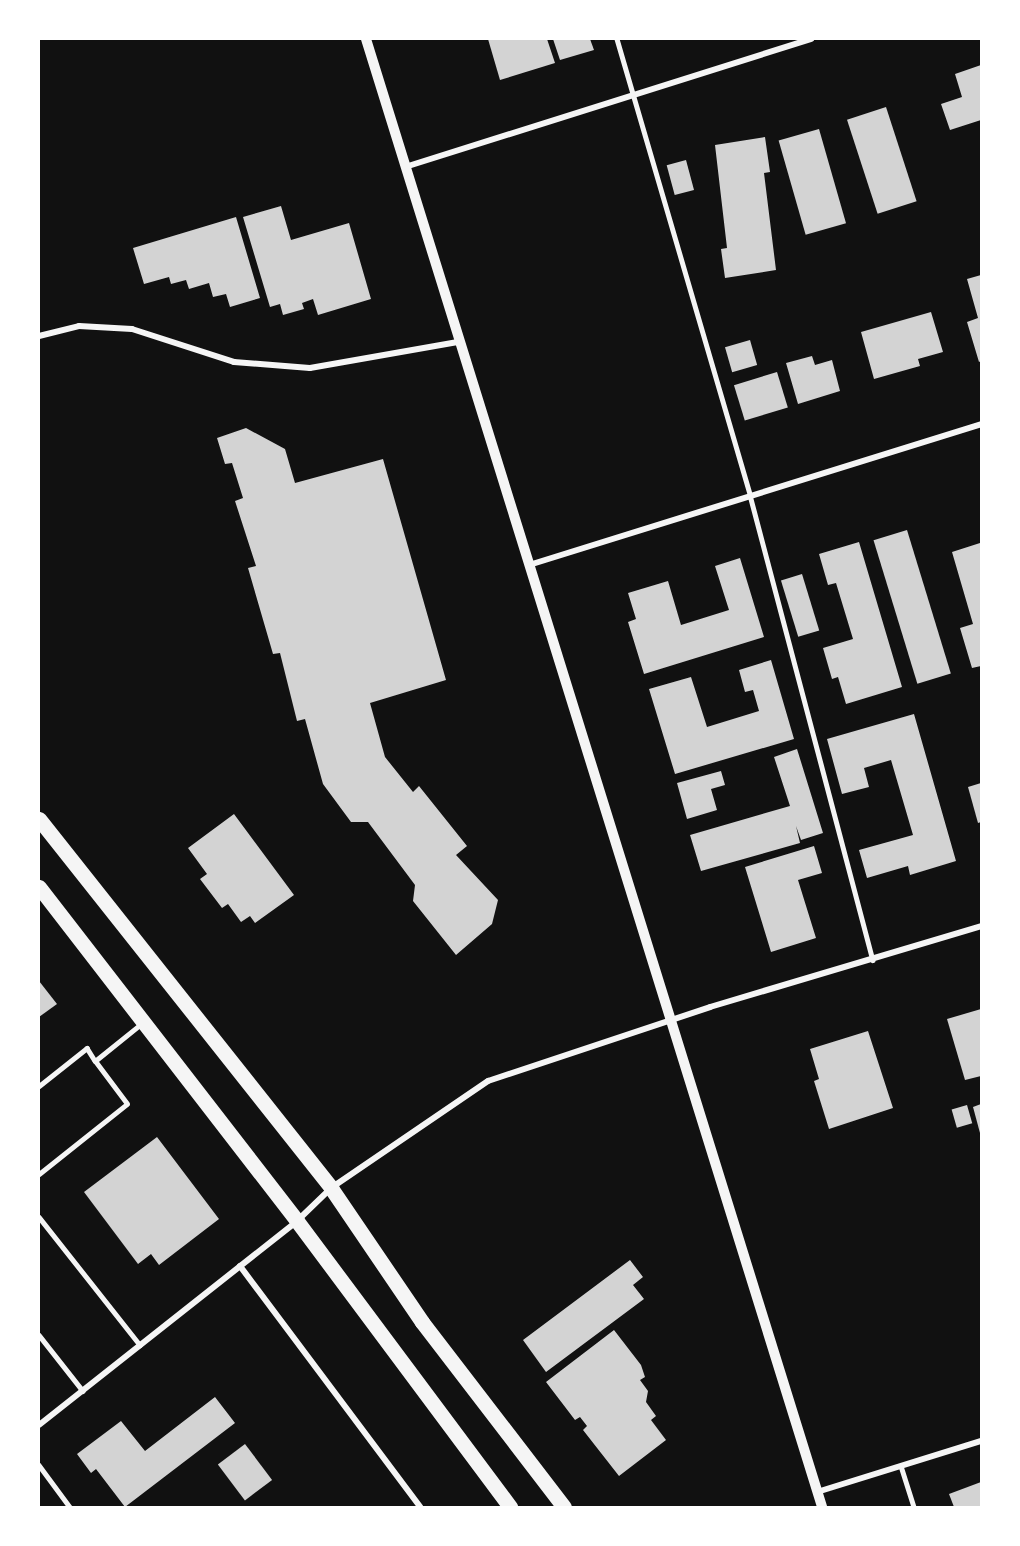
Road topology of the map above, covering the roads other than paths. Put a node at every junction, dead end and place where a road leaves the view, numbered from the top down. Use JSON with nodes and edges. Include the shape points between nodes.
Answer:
{"nodes":[{"id":1,"x":366,"y":39,"type":"edge"},
{"id":2,"x":617,"y":39,"type":"edge"},
{"id":3,"x":811,"y":39,"type":"edge"},
{"id":4,"x":634,"y":93,"type":"junction"},
{"id":5,"x":404,"y":168,"type":"junction"},
{"id":6,"x":39,"y":336,"type":"edge"},
{"id":7,"x":458,"y":342,"type":"junction"},
{"id":8,"x":981,"y":424,"type":"edge"},
{"id":9,"x":750,"y":495,"type":"junction"},
{"id":10,"x":528,"y":566,"type":"junction"},
{"id":11,"x":39,"y":819,"type":"edge"},
{"id":12,"x":39,"y":887,"type":"edge"},
{"id":13,"x":981,"y":926,"type":"edge"},
{"id":14,"x":873,"y":960,"type":"junction"},
{"id":15,"x":672,"y":1021,"type":"junction"},
{"id":16,"x":143,"y":1022,"type":"junction"},
{"id":17,"x":95,"y":1061,"type":"junction"},
{"id":18,"x":39,"y":1086,"type":"edge"},
{"id":19,"x":39,"y":1174,"type":"edge"},
{"id":20,"x":331,"y":1188,"type":"junction"},
{"id":21,"x":39,"y":1216,"type":"edge"},
{"id":22,"x":297,"y":1221,"type":"junction"},
{"id":23,"x":240,"y":1266,"type":"junction"},
{"id":24,"x":39,"y":1335,"type":"edge"},
{"id":25,"x":140,"y":1345,"type":"junction"},
{"id":26,"x":83,"y":1390,"type":"junction"},
{"id":27,"x":39,"y":1425,"type":"edge"},
{"id":28,"x":981,"y":1441,"type":"edge"},
{"id":29,"x":39,"y":1465,"type":"edge"},
{"id":30,"x":901,"y":1466,"type":"junction"},
{"id":31,"x":817,"y":1492,"type":"junction"},
{"id":32,"x":70,"y":1507,"type":"edge"},
{"id":33,"x":420,"y":1507,"type":"edge"},
{"id":34,"x":510,"y":1507,"type":"edge"},
{"id":35,"x":564,"y":1507,"type":"edge"},
{"id":36,"x":822,"y":1507,"type":"edge"},
{"id":37,"x":914,"y":1507,"type":"edge"}],
"edges":[{"from":1,"to":5,"type":"street"},
{"from":2,"to":4,"type":"lane"},
{"from":3,"to":4,"type":"street"},
{"from":4,"to":5,"type":"street"},
{"from":4,"to":9,"type":"lane"},
{"from":5,"to":7,"type":"street"},
{"from":6,"to":7,"type":"street","via":[[79,326],[132,329],[234,362],[310,368]]},
{"from":7,"to":10,"type":"street"},
{"from":8,"to":9,"type":"street"},
{"from":9,"to":10,"type":"street"},
{"from":9,"to":14,"type":"lane"},
{"from":10,"to":15,"type":"street"},
{"from":11,"to":20,"type":"main road"},
{"from":12,"to":16,"type":"main road"},
{"from":13,"to":14,"type":"street"},
{"from":14,"to":15,"type":"street"},
{"from":15,"to":20,"type":"street","via":[[488,1081]]},
{"from":15,"to":31,"type":"street"},
{"from":16,"to":17,"type":"lane"},
{"from":16,"to":22,"type":"main road"},
{"from":17,"to":18,"type":"lane","via":[[87,1048]]},
{"from":17,"to":19,"type":"lane","via":[[127,1104]]},
{"from":20,"to":22,"type":"street"},
{"from":20,"to":35,"type":"main road","via":[[422,1322]]},
{"from":21,"to":25,"type":"lane"},
{"from":22,"to":23,"type":"street"},
{"from":22,"to":34,"type":"main road"},
{"from":23,"to":25,"type":"street"},
{"from":23,"to":33,"type":"street"},
{"from":24,"to":26,"type":"lane"},
{"from":25,"to":26,"type":"street"},
{"from":26,"to":27,"type":"street"},
{"from":28,"to":30,"type":"street"},
{"from":29,"to":32,"type":"lane"},
{"from":30,"to":31,"type":"street"},
{"from":30,"to":37,"type":"lane"},
{"from":31,"to":36,"type":"street"}]}
